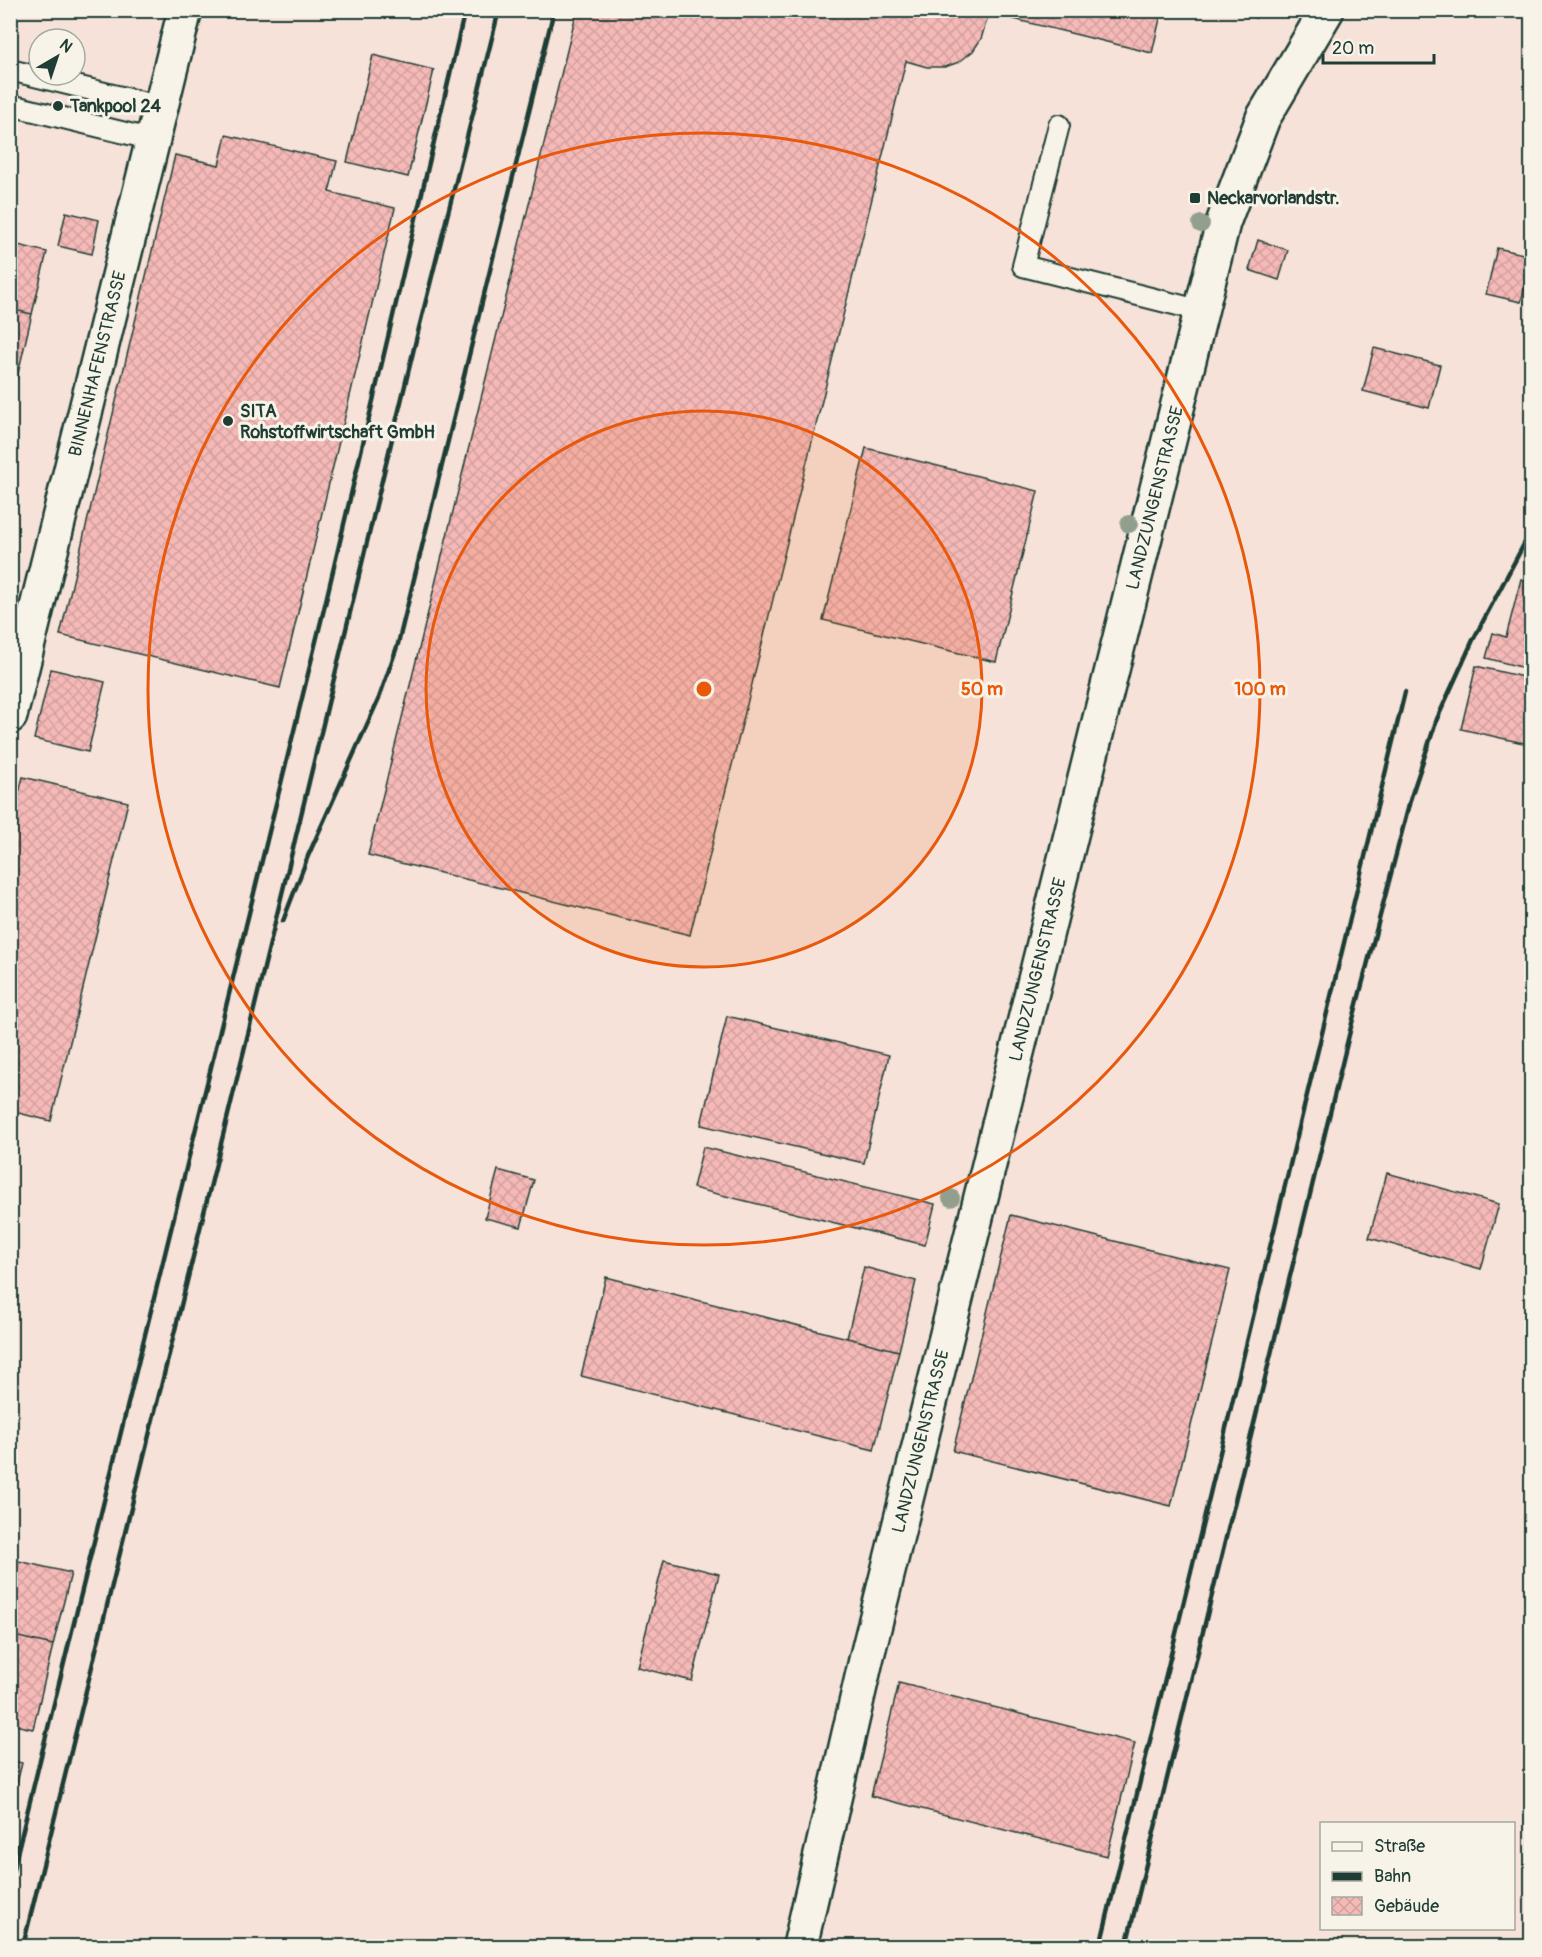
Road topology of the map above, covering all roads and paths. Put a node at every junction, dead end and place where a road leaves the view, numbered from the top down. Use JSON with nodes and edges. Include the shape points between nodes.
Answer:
{"nodes":[{"id":1,"x":185,"y":10,"type":"edge"},
{"id":2,"x":1327,"y":10,"type":"edge"},
{"id":3,"x":10,"y":70,"type":"edge"},
{"id":4,"x":10,"y":105,"type":"edge"},
{"id":5,"x":162,"y":107,"type":"junction"},
{"id":6,"x":1059,"y":125,"type":"dead end"},
{"id":7,"x":154,"y":140,"type":"junction"},
{"id":8,"x":1202,"y":311,"type":"junction"},
{"id":9,"x":10,"y":716,"type":"edge"},
{"id":10,"x":800,"y":1947,"type":"edge"}],
"edges":[{"from":1,"to":5,"type":"street","name":"BINNENHAFENSTRASSE"},
{"from":2,"to":8,"type":"street","name":"LANDZUNGENSTRASSE","via":[[1263,118],[1223,223]]},
{"from":3,"to":5,"type":"lane"},
{"from":4,"to":7,"type":"lane"},
{"from":5,"to":7,"type":"street","name":"BINNENHAFENSTRASSE"},
{"from":6,"to":8,"type":"lane","via":[[1023,266]]},
{"from":7,"to":9,"type":"street","name":"BINNENHAFENSTRASSE"},
{"from":8,"to":10,"type":"street","name":"LANDZUNGENSTRASSE","via":[[866,1660]]}]}
